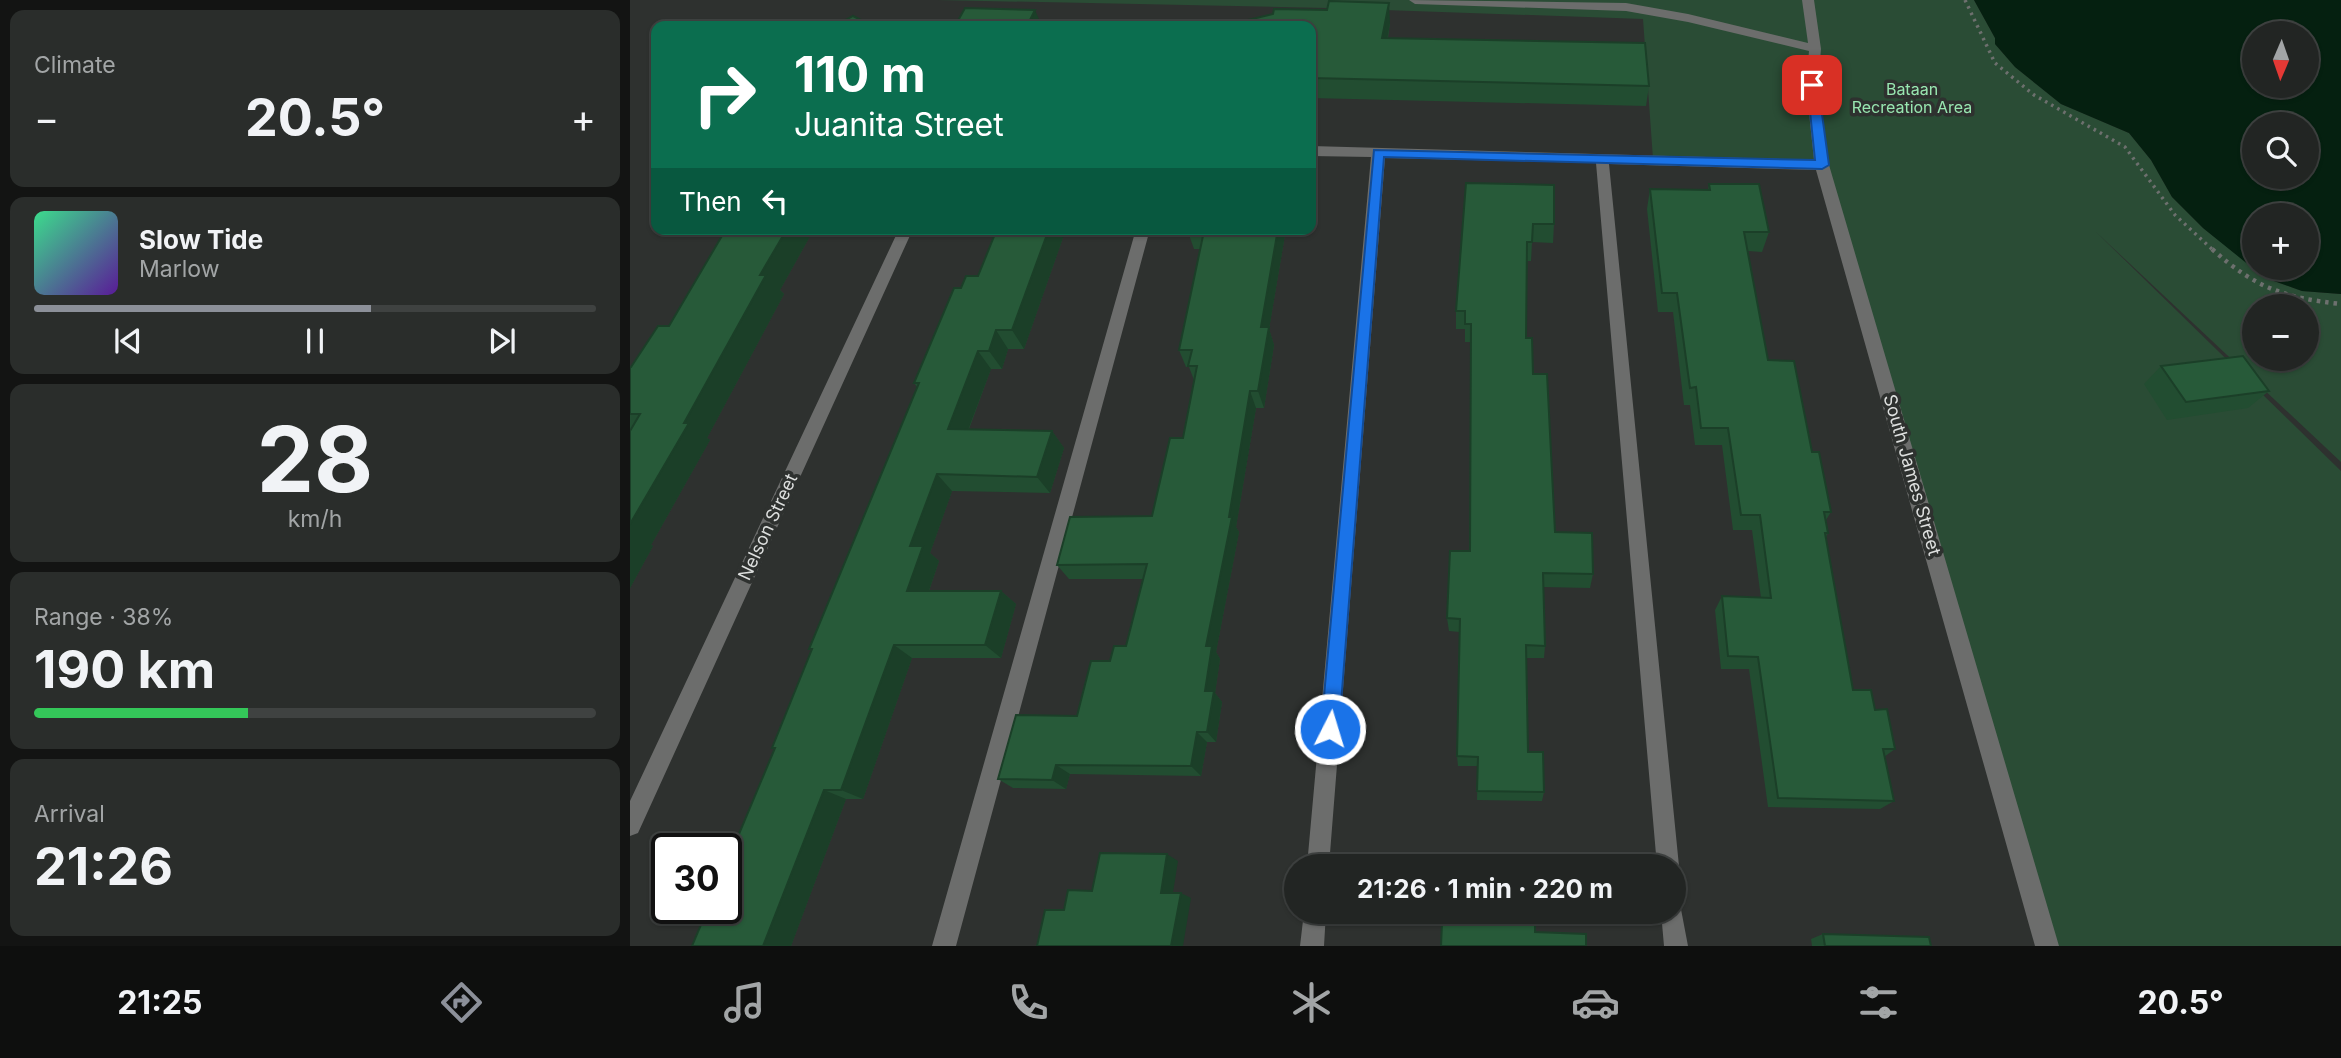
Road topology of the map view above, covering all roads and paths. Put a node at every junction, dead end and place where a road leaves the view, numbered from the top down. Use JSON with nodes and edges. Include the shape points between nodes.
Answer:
{"nodes":[{"id":1,"x":1415,"y":0,"type":"edge"},
{"id":2,"x":1808,"y":0,"type":"edge"},
{"id":3,"x":1965,"y":0,"type":"edge"},
{"id":4,"x":1815,"y":50,"type":"junction"},
{"id":5,"x":1316,"y":151,"type":"edge"},
{"id":6,"x":1378,"y":153,"type":"junction"},
{"id":7,"x":1602,"y":158,"type":"junction"},
{"id":8,"x":1822,"y":165,"type":"junction"},
{"id":9,"x":903,"y":235,"type":"edge"},
{"id":10,"x":1141,"y":235,"type":"edge"},
{"id":11,"x":2341,"y":304,"type":"edge"},
{"id":12,"x":630,"y":825,"type":"edge"},
{"id":13,"x":1319,"y":854,"type":"edge"},
{"id":14,"x":1667,"y":854,"type":"edge"},
{"id":15,"x":1314,"y":924,"type":"edge"},
{"id":16,"x":1673,"y":924,"type":"edge"},
{"id":17,"x":944,"y":946,"type":"edge"},
{"id":18,"x":1312,"y":946,"type":"edge"},
{"id":19,"x":1676,"y":946,"type":"edge"},
{"id":20,"x":2047,"y":946,"type":"edge"}],
"edges":[{"from":1,"to":4,"type":"street","via":[[1626,7]]},
{"from":2,"to":4,"type":"street","name":"South James Street"},
{"from":3,"to":11,"type":"path","via":[[1995,64],[2034,95],[2125,147],[2175,215],[2221,257],[2271,291]]},
{"from":4,"to":8,"type":"street","name":"South James Street","via":[[1812,85]]},
{"from":5,"to":6,"type":"street"},
{"from":6,"to":7,"type":"street"},
{"from":6,"to":13,"type":"street"},
{"from":7,"to":8,"type":"street"},
{"from":7,"to":14,"type":"street"},
{"from":8,"to":20,"type":"street","name":"South James Street"},
{"from":9,"to":12,"type":"street","name":"Nelson Street"},
{"from":10,"to":17,"type":"street"},
{"from":15,"to":18,"type":"street"},
{"from":16,"to":19,"type":"street"}]}
